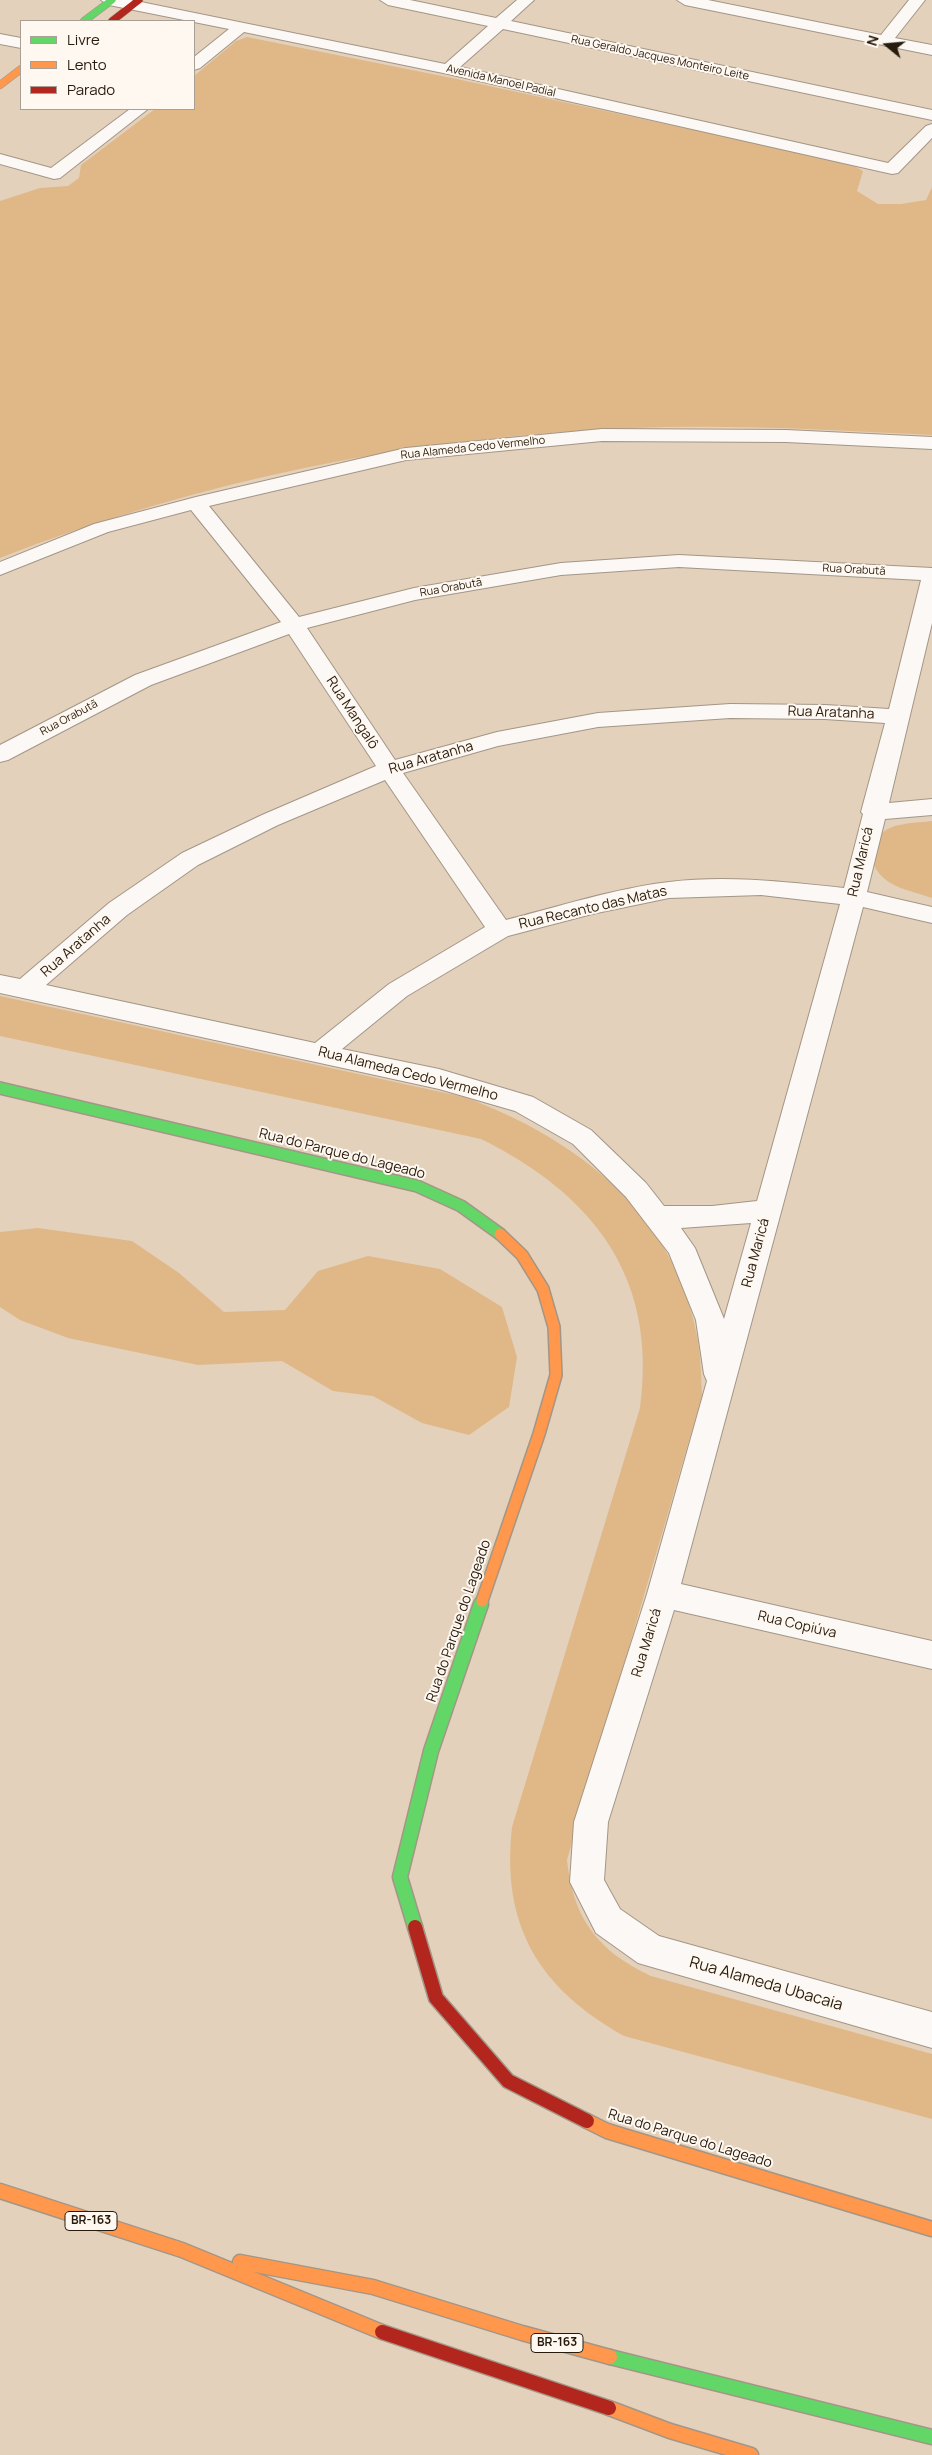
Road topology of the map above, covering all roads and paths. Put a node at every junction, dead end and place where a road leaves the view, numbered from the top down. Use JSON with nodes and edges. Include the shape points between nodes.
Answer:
{"nodes":[{"id":1,"x":111,"y":0,"type":"edge"},
{"id":2,"x":388,"y":0,"type":"edge"},
{"id":3,"x":526,"y":0,"type":"edge"},
{"id":4,"x":685,"y":0,"type":"edge"},
{"id":5,"x":917,"y":0,"type":"edge"},
{"id":6,"x":136,"y":2,"type":"edge"},
{"id":7,"x":720,"y":3,"type":"edge"},
{"id":8,"x":85,"y":20,"type":"edge"},
{"id":9,"x":113,"y":20,"type":"edge"},
{"id":10,"x":498,"y":24,"type":"junction"},
{"id":11,"x":240,"y":28,"type":"junction"},
{"id":12,"x":0,"y":39,"type":"edge"},
{"id":13,"x":885,"y":40,"type":"junction"},
{"id":14,"x":20,"y":43,"type":"edge"},
{"id":15,"x":932,"y":50,"type":"edge"},
{"id":16,"x":195,"y":65,"type":"edge"},
{"id":17,"x":448,"y":69,"type":"junction"},
{"id":18,"x":20,"y":70,"type":"edge"},
{"id":19,"x":0,"y":85,"type":"edge"},
{"id":20,"x":139,"y":110,"type":"edge"},
{"id":21,"x":932,"y":114,"type":"edge"},
{"id":22,"x":932,"y":129,"type":"edge"},
{"id":23,"x":0,"y":160,"type":"edge"},
{"id":24,"x":932,"y":443,"type":"edge"},
{"id":25,"x":196,"y":503,"type":"junction"},
{"id":26,"x":0,"y":569,"type":"edge"},
{"id":27,"x":932,"y":574,"type":"edge"},
{"id":28,"x":932,"y":579,"type":"edge"},
{"id":29,"x":294,"y":625,"type":"junction"},
{"id":30,"x":898,"y":717,"type":"junction"},
{"id":31,"x":0,"y":755,"type":"edge"},
{"id":32,"x":389,"y":769,"type":"junction"},
{"id":33,"x":932,"y":808,"type":"edge"},
{"id":34,"x":873,"y":812,"type":"junction"},
{"id":35,"x":854,"y":897,"type":"junction"},
{"id":36,"x":932,"y":915,"type":"edge"},
{"id":37,"x":500,"y":930,"type":"junction"},
{"id":38,"x":0,"y":984,"type":"edge"},
{"id":39,"x":25,"y":989,"type":"junction"},
{"id":40,"x":321,"y":1052,"type":"junction"},
{"id":41,"x":0,"y":1088,"type":"edge"},
{"id":42,"x":767,"y":1210,"type":"junction"},
{"id":43,"x":656,"y":1216,"type":"junction"},
{"id":44,"x":719,"y":1384,"type":"junction"},
{"id":45,"x":663,"y":1594,"type":"junction"},
{"id":46,"x":932,"y":1656,"type":"edge"},
{"id":47,"x":608,"y":1921,"type":"joint"},
{"id":48,"x":932,"y":2030,"type":"edge"},
{"id":49,"x":0,"y":2191,"type":"edge"},
{"id":50,"x":932,"y":2229,"type":"edge"},
{"id":51,"x":182,"y":2250,"type":"junction"},
{"id":52,"x":670,"y":2431,"type":"junction"},
{"id":53,"x":932,"y":2437,"type":"edge"},
{"id":54,"x":693,"y":2449,"type":"dead end"},
{"id":55,"x":751,"y":2455,"type":"edge"}],
"edges":[{"from":1,"to":6,"type":"street","name":"Avenida Manoel Padial"},
{"from":1,"to":8,"type":"main road"},
{"from":2,"to":10,"type":"street","name":"Rua Geraldo Jacques Monteiro Leite"},
{"from":3,"to":10,"type":"street"},
{"from":4,"to":7,"type":"street"},
{"from":5,"to":13,"type":"street"},
{"from":6,"to":9,"type":"main road"},
{"from":6,"to":11,"type":"street","name":"Avenida Manoel Padial"},
{"from":7,"to":13,"type":"street"},
{"from":10,"to":17,"type":"street"},
{"from":10,"to":21,"type":"street","name":"Rua Geraldo Jacques Monteiro Leite"},
{"from":11,"to":16,"type":"street"},
{"from":11,"to":17,"type":"street","name":"Avenida Manoel Padial"},
{"from":12,"to":14,"type":"street"},
{"from":13,"to":15,"type":"street"},
{"from":17,"to":22,"type":"street","name":"Avenida Manoel Padial","via":[[892,169]]},
{"from":18,"to":19,"type":"main road"},
{"from":20,"to":23,"type":"street","via":[[54,174]]},
{"from":24,"to":25,"type":"street","name":"Rua Alameda Cedo Vermelho","via":[[786,436],[602,434],[406,454]]},
{"from":25,"to":26,"type":"street","name":"Rua Alameda Cedo Vermelho","via":[[101,528]]},
{"from":25,"to":29,"type":"street","name":"Rua Mangalô"},
{"from":27,"to":29,"type":"street","name":"Rua Orabutã","via":[[679,561],[561,569],[414,594]]},
{"from":28,"to":30,"type":"street","name":"Rua Maricá"},
{"from":29,"to":31,"type":"street","name":"Rua Orabutã","via":[[143,680]]},
{"from":29,"to":32,"type":"street","name":"Rua Mangalô"},
{"from":30,"to":32,"type":"street","name":"Rua Aratanha","via":[[730,711],[598,720],[497,739]]},
{"from":30,"to":34,"type":"street","name":"Rua Maricá"},
{"from":32,"to":37,"type":"street","name":"Rua Mangalô"},
{"from":32,"to":39,"type":"street","name":"Rua Aratanha","via":[[270,820],[190,859],[118,910]]},
{"from":33,"to":34,"type":"street"},
{"from":34,"to":35,"type":"street","name":"Rua Maricá"},
{"from":35,"to":36,"type":"street","name":"Rua Recanto das Matas"},
{"from":35,"to":37,"type":"street","name":"Rua Recanto das Matas","via":[[761,888],[670,890]]},
{"from":35,"to":42,"type":"street","name":"Rua Maricá"},
{"from":37,"to":40,"type":"street","name":"Rua Recanto das Matas","via":[[398,990]]},
{"from":38,"to":39,"type":"street","name":"Rua Alameda Cedo Vermelho"},
{"from":39,"to":40,"type":"street","name":"Rua Alameda Cedo Vermelho"},
{"from":40,"to":43,"type":"street","name":"Rua Alameda Cedo Vermelho","via":[[438,1079],[524,1104],[582,1137],[636,1190]]},
{"from":41,"to":50,"type":"main road","name":"Rua do Parque do Lageado","via":[[417,1186],[454,1201],[486,1221],[522,1255],[543,1289],[554,1327],[556,1375],[431,1751],[400,1877],[436,1998],[508,2081],[607,2131]]},
{"from":42,"to":43,"type":"street","via":[[729,1217],[691,1219]]},
{"from":42,"to":44,"type":"street","name":"Rua Maricá"},
{"from":43,"to":44,"type":"street","name":"Rua Alameda Cedo Vermelho","via":[[681,1248],[710,1320]]},
{"from":44,"to":45,"type":"street","name":"Rua Maricá"},
{"from":45,"to":46,"type":"street","name":"Rua Copiúva"},
{"from":45,"to":47,"type":"street","name":"Rua Maricá","via":[[591,1822],[587,1882]]},
{"from":47,"to":48,"type":"street","name":"Rua Alameda Ubacaia","via":[[650,1951]]},
{"from":49,"to":51,"type":"main road","number":"BR-163"},
{"from":51,"to":52,"type":"main road","number":"BR-163","via":[[365,2326]]},
{"from":51,"to":53,"type":"main road","number":"BR-163","via":[[373,2288],[522,2334]]},
{"from":52,"to":54,"type":"main road"},
{"from":52,"to":55,"type":"main road","number":"BR-163"}]}
